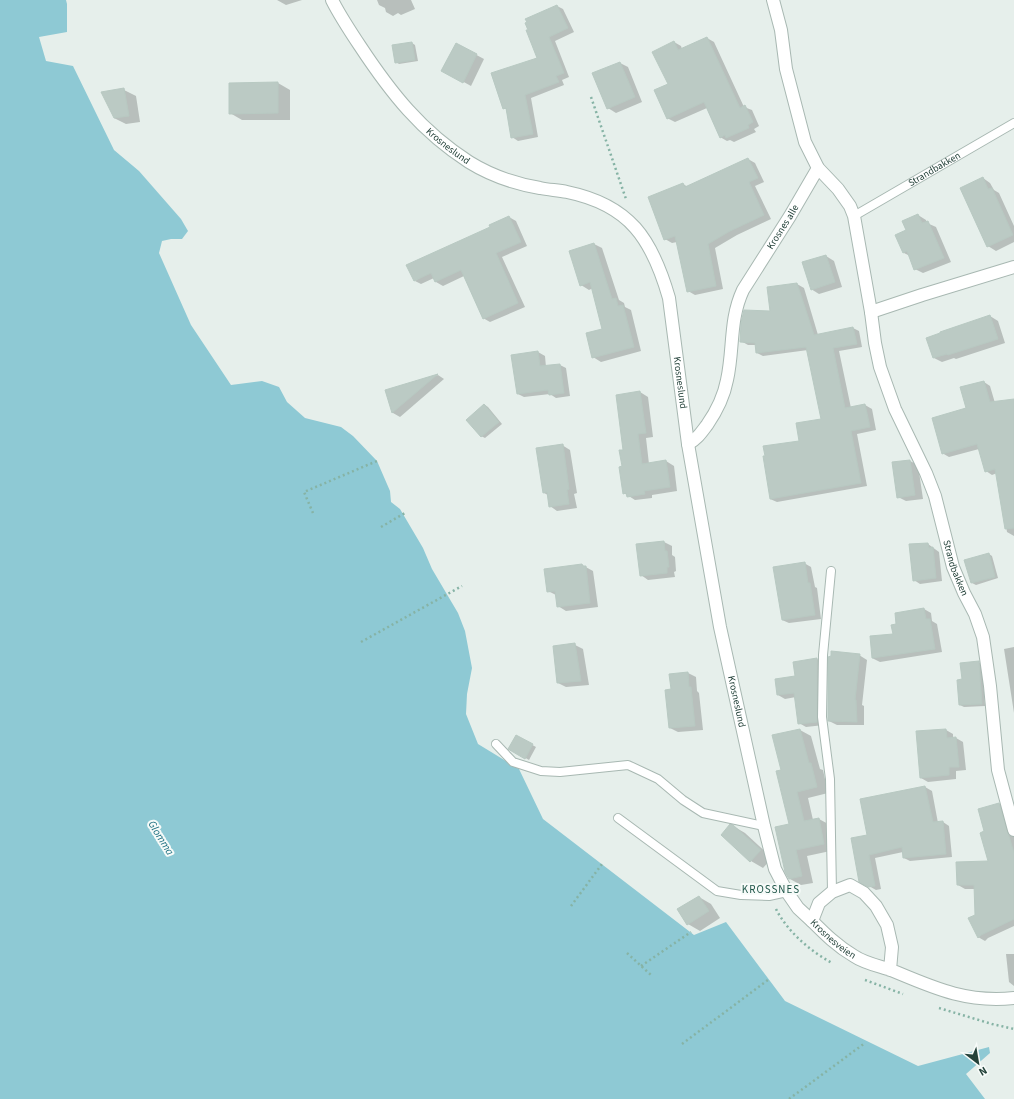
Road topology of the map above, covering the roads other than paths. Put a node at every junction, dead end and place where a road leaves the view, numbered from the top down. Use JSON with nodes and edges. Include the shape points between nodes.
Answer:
{"nodes":[{"id":1,"x":332,"y":0,"type":"edge"},
{"id":2,"x":772,"y":0,"type":"edge"},
{"id":3,"x":1014,"y":123,"type":"edge"},
{"id":4,"x":818,"y":168,"type":"junction"},
{"id":5,"x":854,"y":216,"type":"junction"},
{"id":6,"x":1014,"y":267,"type":"edge"},
{"id":7,"x":871,"y":312,"type":"junction"},
{"id":8,"x":688,"y":444,"type":"junction"},
{"id":9,"x":831,"y":571,"type":"dead end"},
{"id":10,"x":496,"y":744,"type":"dead end"},
{"id":11,"x":618,"y":818,"type":"dead end"},
{"id":12,"x":764,"y":826,"type":"junction"},
{"id":13,"x":1014,"y":830,"type":"edge"},
{"id":14,"x":787,"y":892,"type":"junction"},
{"id":15,"x":832,"y":892,"type":"junction"},
{"id":16,"x":812,"y":921,"type":"junction"},
{"id":17,"x":890,"y":970,"type":"junction"},
{"id":18,"x":1014,"y":998,"type":"edge"}],
"edges":[{"from":1,"to":8,"type":"street","name":"Krosneslund","via":[[396,96],[412,115],[446,146],[490,173],[522,184],[589,198],[615,210],[639,231],[654,255],[669,298]]},
{"from":2,"to":4,"type":"street","via":[[781,30],[786,69],[798,118],[805,142]]},
{"from":3,"to":5,"type":"lane","name":"Strandbakken"},
{"from":4,"to":5,"type":"street","name":"Strandbakken","via":[[838,189]]},
{"from":4,"to":8,"type":"street","name":"Krosnes alle","via":[[737,302],[724,393],[710,420],[697,438]]},
{"from":5,"to":7,"type":"street","name":"Strandbakken"},
{"from":6,"to":7,"type":"street"},
{"from":7,"to":13,"type":"street","name":"Strandbakken","via":[[880,367],[895,409],[935,496],[953,567],[983,637],[998,770]]},
{"from":8,"to":12,"type":"street","name":"Krosneslund","via":[[720,627]]},
{"from":9,"to":15,"type":"lane","via":[[823,655],[822,717],[830,778]]},
{"from":10,"to":12,"type":"lane","via":[[513,762],[541,771],[560,772],[628,766],[658,779],[683,800],[703,812]]},
{"from":11,"to":14,"type":"lane","via":[[717,891],[769,896]]},
{"from":12,"to":14,"type":"street","name":"Krosneslund","via":[[775,869]]},
{"from":14,"to":16,"type":"street","name":"Krosneslund","via":[[798,908]]},
{"from":15,"to":16,"type":"street","name":"Krosnesveien","via":[[819,903]]},
{"from":15,"to":17,"type":"street","name":"Krosnesveien","via":[[850,885],[864,893],[876,906],[887,925],[892,947]]},
{"from":16,"to":17,"type":"street","name":"Krosnesveien","via":[[830,940],[855,957]]},
{"from":17,"to":18,"type":"street","name":"Krosnesveien","via":[[930,987],[963,997],[998,1000]]}]}
